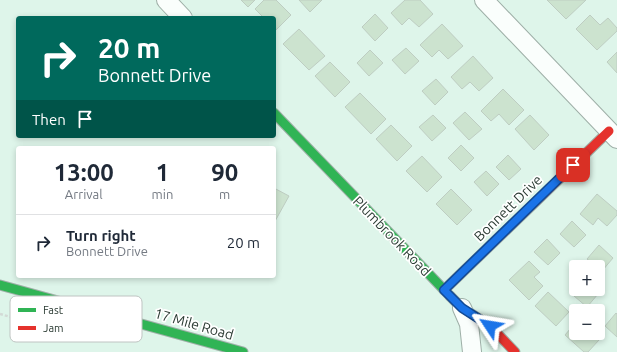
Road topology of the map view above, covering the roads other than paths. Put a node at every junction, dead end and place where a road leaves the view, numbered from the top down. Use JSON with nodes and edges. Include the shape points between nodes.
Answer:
{"nodes":[{"id":1,"x":166,"y":0,"type":"edge"},
{"id":2,"x":484,"y":0,"type":"edge"},
{"id":3,"x":181,"y":16,"type":"edge"},
{"id":4,"x":276,"y":115,"type":"edge"},
{"id":5,"x":613,"y":135,"type":"edge"},
{"id":6,"x":0,"y":284,"type":"edge"},
{"id":7,"x":444,"y":290,"type":"junction"},
{"id":8,"x":42,"y":296,"type":"edge"},
{"id":9,"x":462,"y":308,"type":"junction"},
{"id":10,"x":142,"y":324,"type":"edge"},
{"id":11,"x":243,"y":352,"type":"edge"},
{"id":12,"x":472,"y":352,"type":"edge"},
{"id":13,"x":515,"y":352,"type":"edge"}],
"edges":[{"from":1,"to":3,"type":"street"},
{"from":2,"to":5,"type":"street"},
{"from":4,"to":7,"type":"street","name":"Plumbrook Road"},
{"from":5,"to":7,"type":"street","name":"Bonnett Drive"},
{"from":6,"to":8,"type":"street","name":"17 Mile Road"},
{"from":7,"to":9,"type":"street","name":"Plumbrook Road"},
{"from":9,"to":12,"type":"street","via":[[469,324]]},
{"from":9,"to":13,"type":"street","name":"Plumbrook Road","via":[[490,326]]},
{"from":10,"to":11,"type":"street","name":"17 Mile Road"}]}
